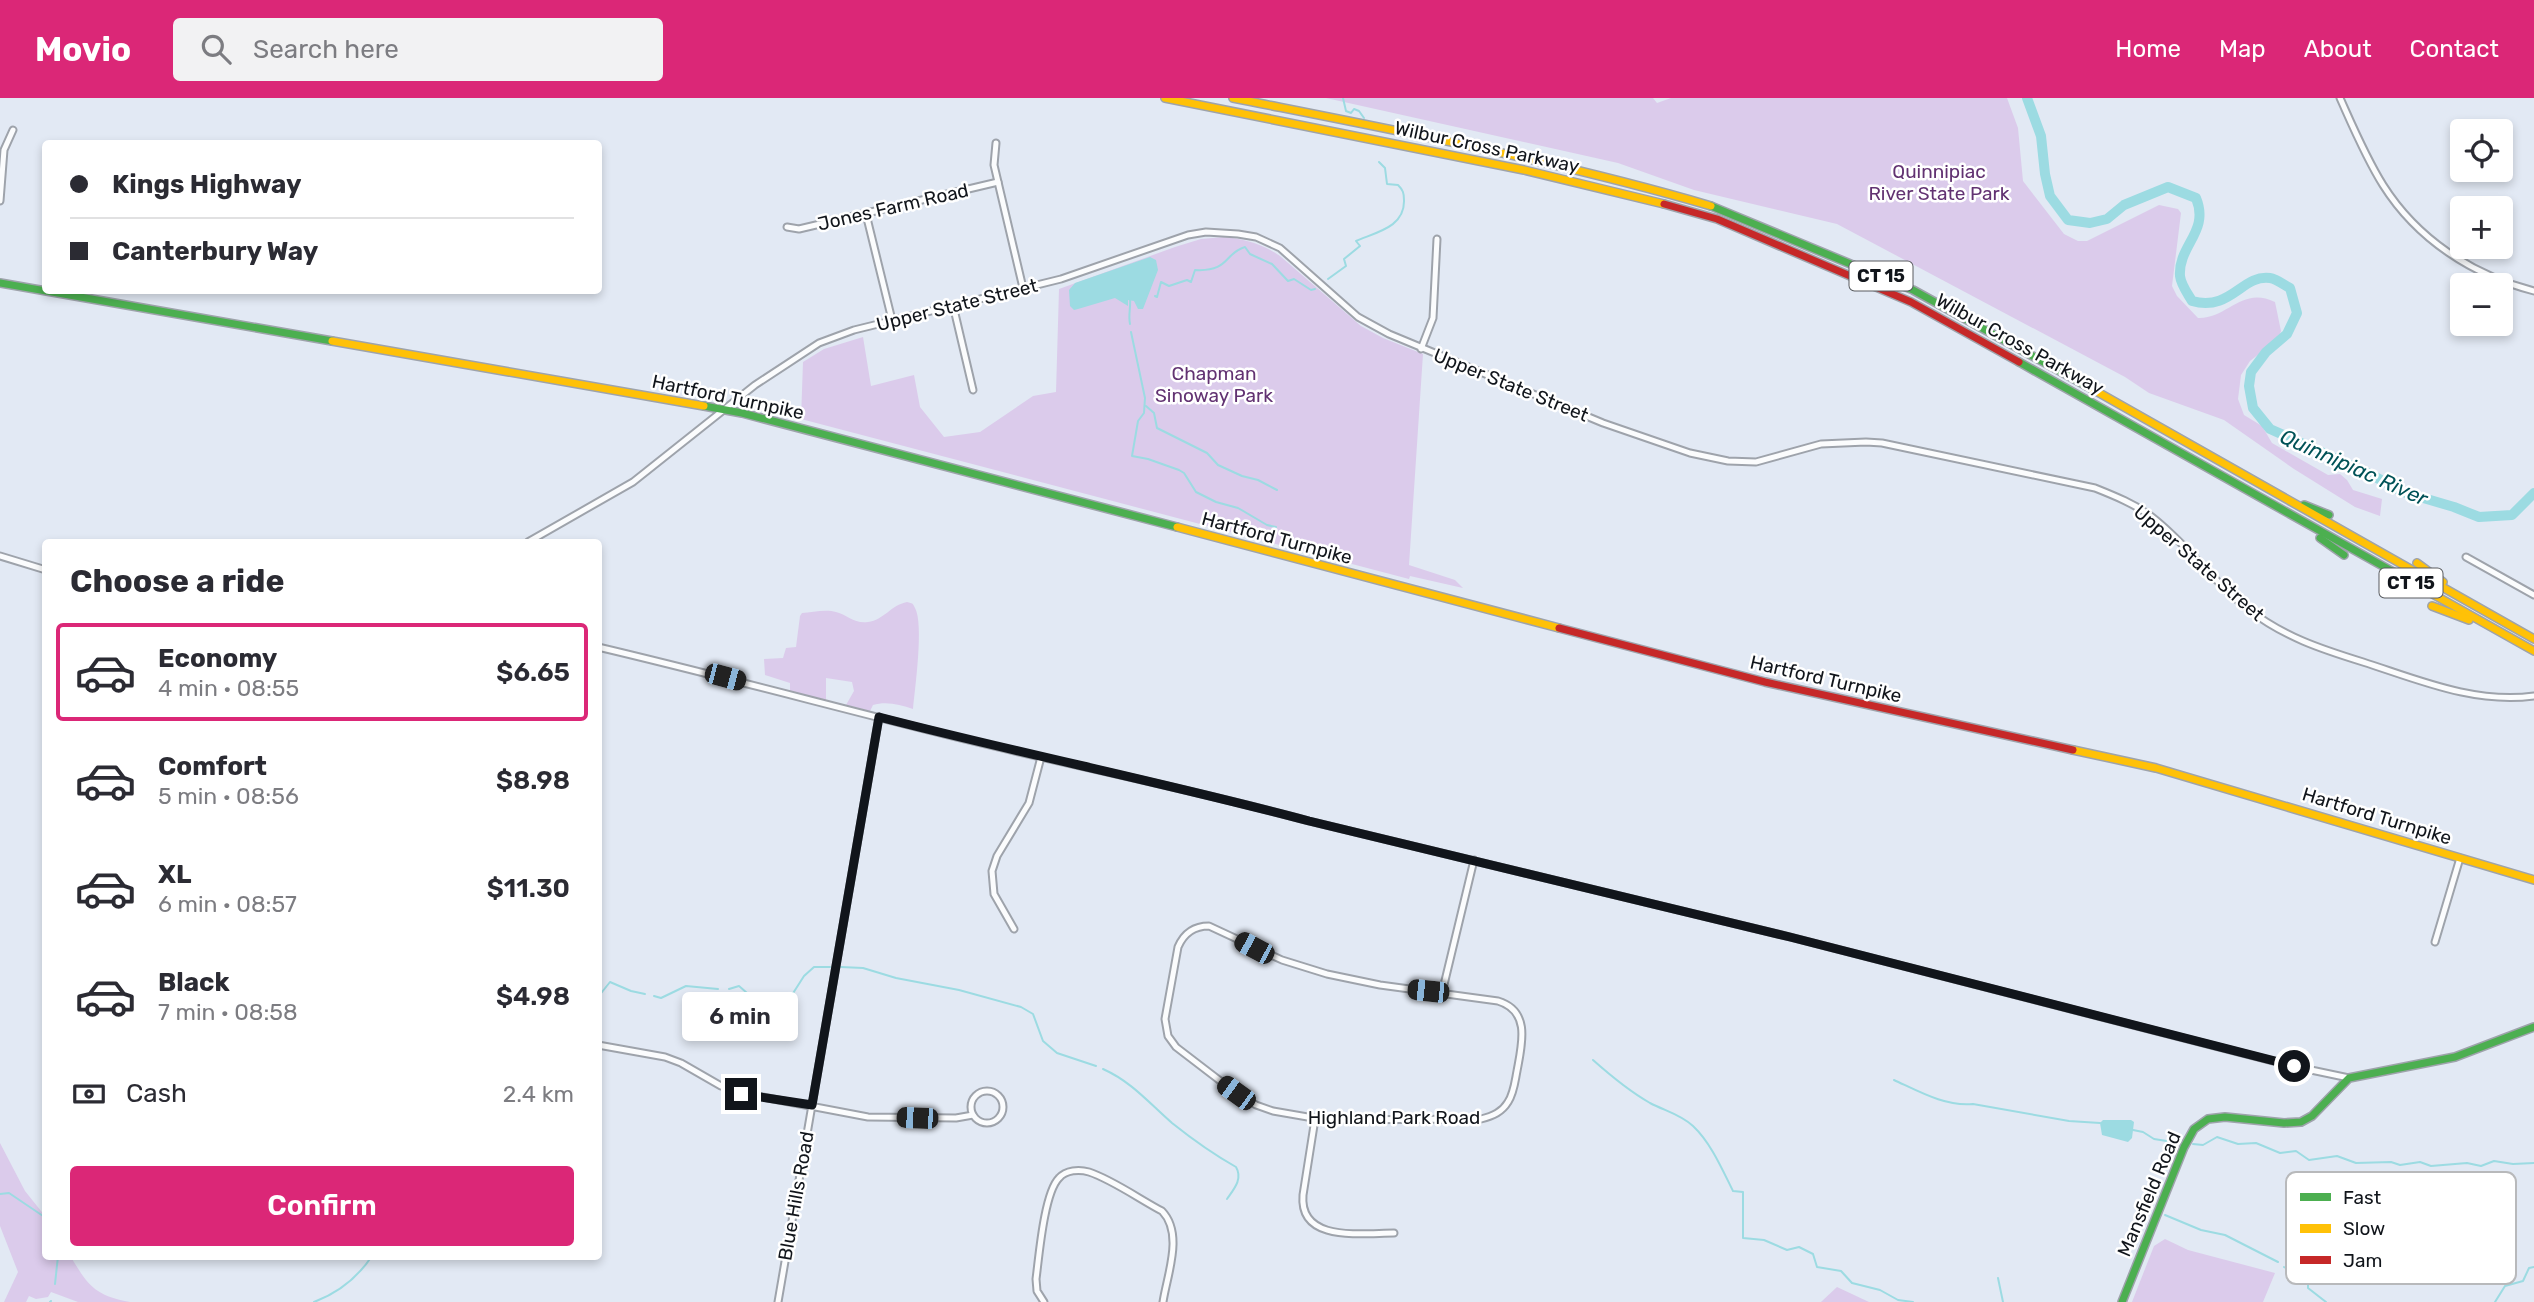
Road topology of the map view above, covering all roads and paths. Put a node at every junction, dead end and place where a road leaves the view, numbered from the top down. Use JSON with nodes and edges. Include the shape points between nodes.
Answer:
{"nodes":[{"id":1,"x":1165,"y":98,"type":"edge"},
{"id":2,"x":1233,"y":98,"type":"edge"},
{"id":3,"x":2340,"y":98,"type":"edge"},
{"id":4,"x":13,"y":130,"type":"dead end"},
{"id":5,"x":996,"y":144,"type":"dead end"},
{"id":6,"x":998,"y":181,"type":"junction"},
{"id":7,"x":0,"y":201,"type":"edge"},
{"id":8,"x":866,"y":214,"type":"junction"},
{"id":9,"x":787,"y":227,"type":"dead end"},
{"id":10,"x":1437,"y":239,"type":"dead end"},
{"id":11,"x":0,"y":283,"type":"edge"},
{"id":12,"x":1023,"y":288,"type":"junction"},
{"id":13,"x":42,"y":290,"type":"edge"},
{"id":14,"x":2534,"y":291,"type":"edge"},
{"id":15,"x":63,"y":294,"type":"edge"},
{"id":16,"x":953,"y":305,"type":"junction"},
{"id":17,"x":892,"y":320,"type":"junction"},
{"id":18,"x":1421,"y":349,"type":"junction"},
{"id":19,"x":973,"y":390,"type":"dead end"},
{"id":20,"x":726,"y":409,"type":"junction"},
{"id":21,"x":2277,"y":495,"type":"junction"},
{"id":22,"x":2288,"y":514,"type":"junction"},
{"id":23,"x":2329,"y":514,"type":"dead end"},
{"id":24,"x":533,"y":539,"type":"edge"},
{"id":25,"x":2344,"y":555,"type":"dead end"},
{"id":26,"x":0,"y":556,"type":"edge"},
{"id":27,"x":2466,"y":556,"type":"dead end"},
{"id":28,"x":2417,"y":563,"type":"dead end"},
{"id":29,"x":42,"y":569,"type":"edge"},
{"id":30,"x":2534,"y":595,"type":"edge"},
{"id":31,"x":2469,"y":602,"type":"junction"},
{"id":32,"x":2432,"y":606,"type":"dead end"},
{"id":33,"x":2496,"y":630,"type":"junction"},
{"id":34,"x":2534,"y":639,"type":"edge"},
{"id":35,"x":602,"y":648,"type":"edge"},
{"id":36,"x":2534,"y":651,"type":"edge"},
{"id":37,"x":2534,"y":696,"type":"edge"},
{"id":38,"x":879,"y":717,"type":"junction"},
{"id":39,"x":1041,"y":757,"type":"junction"},
{"id":40,"x":2460,"y":858,"type":"junction"},
{"id":41,"x":1474,"y":860,"type":"junction"},
{"id":42,"x":2534,"y":880,"type":"edge"},
{"id":43,"x":1014,"y":929,"type":"dead end"},
{"id":44,"x":2435,"y":942,"type":"dead end"},
{"id":45,"x":1442,"y":993,"type":"junction"},
{"id":46,"x":2534,"y":1027,"type":"edge"},
{"id":47,"x":602,"y":1046,"type":"edge"},
{"id":48,"x":2349,"y":1078,"type":"junction"},
{"id":49,"x":812,"y":1105,"type":"junction"},
{"id":50,"x":973,"y":1115,"type":"junction"},
{"id":51,"x":1315,"y":1119,"type":"junction"},
{"id":52,"x":1394,"y":1233,"type":"dead end"},
{"id":53,"x":778,"y":1302,"type":"edge"},
{"id":54,"x":1044,"y":1302,"type":"edge"},
{"id":55,"x":1163,"y":1302,"type":"edge"},
{"id":56,"x":2122,"y":1302,"type":"edge"}],
"edges":[{"from":1,"to":22,"type":"main road","name":"Wilbur Cross Parkway","number":"CT 15","via":[[1524,170],[1717,219],[1911,302]]},
{"from":2,"to":21,"type":"main road","name":"Wilbur Cross Parkway","number":"CT 15","via":[[1521,156],[1723,210],[1913,290]]},
{"from":3,"to":14,"type":"street","via":[[2382,184],[2417,227],[2469,266]]},
{"from":4,"to":7,"type":"street","via":[[4,149]]},
{"from":5,"to":6,"type":"street"},
{"from":6,"to":8,"type":"street","name":"Jones Farm Road"},
{"from":6,"to":12,"type":"street"},
{"from":8,"to":9,"type":"street","name":"Jones Farm Road","via":[[799,229]]},
{"from":8,"to":17,"type":"street"},
{"from":10,"to":18,"type":"street","via":[[1433,318]]},
{"from":11,"to":13,"type":"main road","name":"Hartford Turnpike"},
{"from":12,"to":16,"type":"street","name":"Upper State Street"},
{"from":12,"to":18,"type":"street","name":"Upper State Street","via":[[1188,235],[1238,233],[1280,248],[1358,317]]},
{"from":15,"to":20,"type":"main road","name":"Hartford Turnpike"},
{"from":16,"to":17,"type":"street","name":"Upper State Street"},
{"from":16,"to":19,"type":"street"},
{"from":17,"to":20,"type":"street","name":"Upper State Street","via":[[833,337],[802,352]]},
{"from":18,"to":37,"type":"street","name":"Upper State Street","via":[[1630,433],[1728,461],[1756,462],[1821,444],[1866,442],[2095,488],[2126,500],[2154,519],[2248,609],[2293,637],[2445,689],[2484,696]]},
{"from":20,"to":24,"type":"street","name":"Upper State Street","via":[[634,482]]},
{"from":20,"to":40,"type":"main road","name":"Hartford Turnpike","via":[[1765,682],[2147,765]]},
{"from":21,"to":23,"type":"main road"},
{"from":21,"to":31,"type":"main road","name":"Wilbur Cross Parkway","number":"CT 15"},
{"from":22,"to":25,"type":"main road"},
{"from":22,"to":33,"type":"main road","name":"Wilbur Cross Parkway","number":"CT 15"},
{"from":26,"to":29,"type":"street"},
{"from":27,"to":30,"type":"street"},
{"from":28,"to":31,"type":"main road"},
{"from":31,"to":34,"type":"main road","name":"Wilbur Cross Parkway","number":"CT 15"},
{"from":32,"to":33,"type":"main road"},
{"from":33,"to":36,"type":"main road","name":"Wilbur Cross Parkway","number":"CT 15"},
{"from":35,"to":38,"type":"street"},
{"from":38,"to":39,"type":"street"},
{"from":38,"to":49,"type":"street","name":"Blue Hills Road"},
{"from":39,"to":41,"type":"street"},
{"from":39,"to":43,"type":"street","via":[[1029,803],[992,871],[994,894]]},
{"from":40,"to":42,"type":"main road","name":"Hartford Turnpike"},
{"from":40,"to":44,"type":"street"},
{"from":41,"to":45,"type":"street"},
{"from":41,"to":48,"type":"street"},
{"from":45,"to":51,"type":"street","name":"Highland Park Road","via":[[1498,1001],[1518,1014],[1522,1035],[1513,1089],[1505,1106],[1481,1119]]},
{"from":45,"to":51,"type":"street","name":"Highland Park Road","via":[[1327,974],[1282,960],[1209,926],[1187,933],[1176,951],[1165,1019],[1172,1042],[1250,1102]]},
{"from":46,"to":48,"type":"main road","via":[[2455,1057]]},
{"from":47,"to":49,"type":"street","via":[[674,1060],[741,1094]]},
{"from":48,"to":56,"type":"main road","name":"Mansfield Road","via":[[2301,1122],[2216,1117],[2194,1129]]},
{"from":49,"to":50,"type":"street","via":[[868,1116]]},
{"from":49,"to":53,"type":"street","name":"Blue Hills Road"},
{"from":50,"to":50,"type":"street","via":[[986,1122],[996,1119],[1002,1111],[1001,1101],[990,1091],[979,1092],[971,1105]]},
{"from":51,"to":52,"type":"street","via":[[1302,1200],[1308,1218],[1326,1231]]},
{"from":54,"to":55,"type":"street","via":[[1036,1279],[1049,1199],[1058,1179],[1076,1171],[1092,1173],[1167,1216],[1173,1233]]}]}
